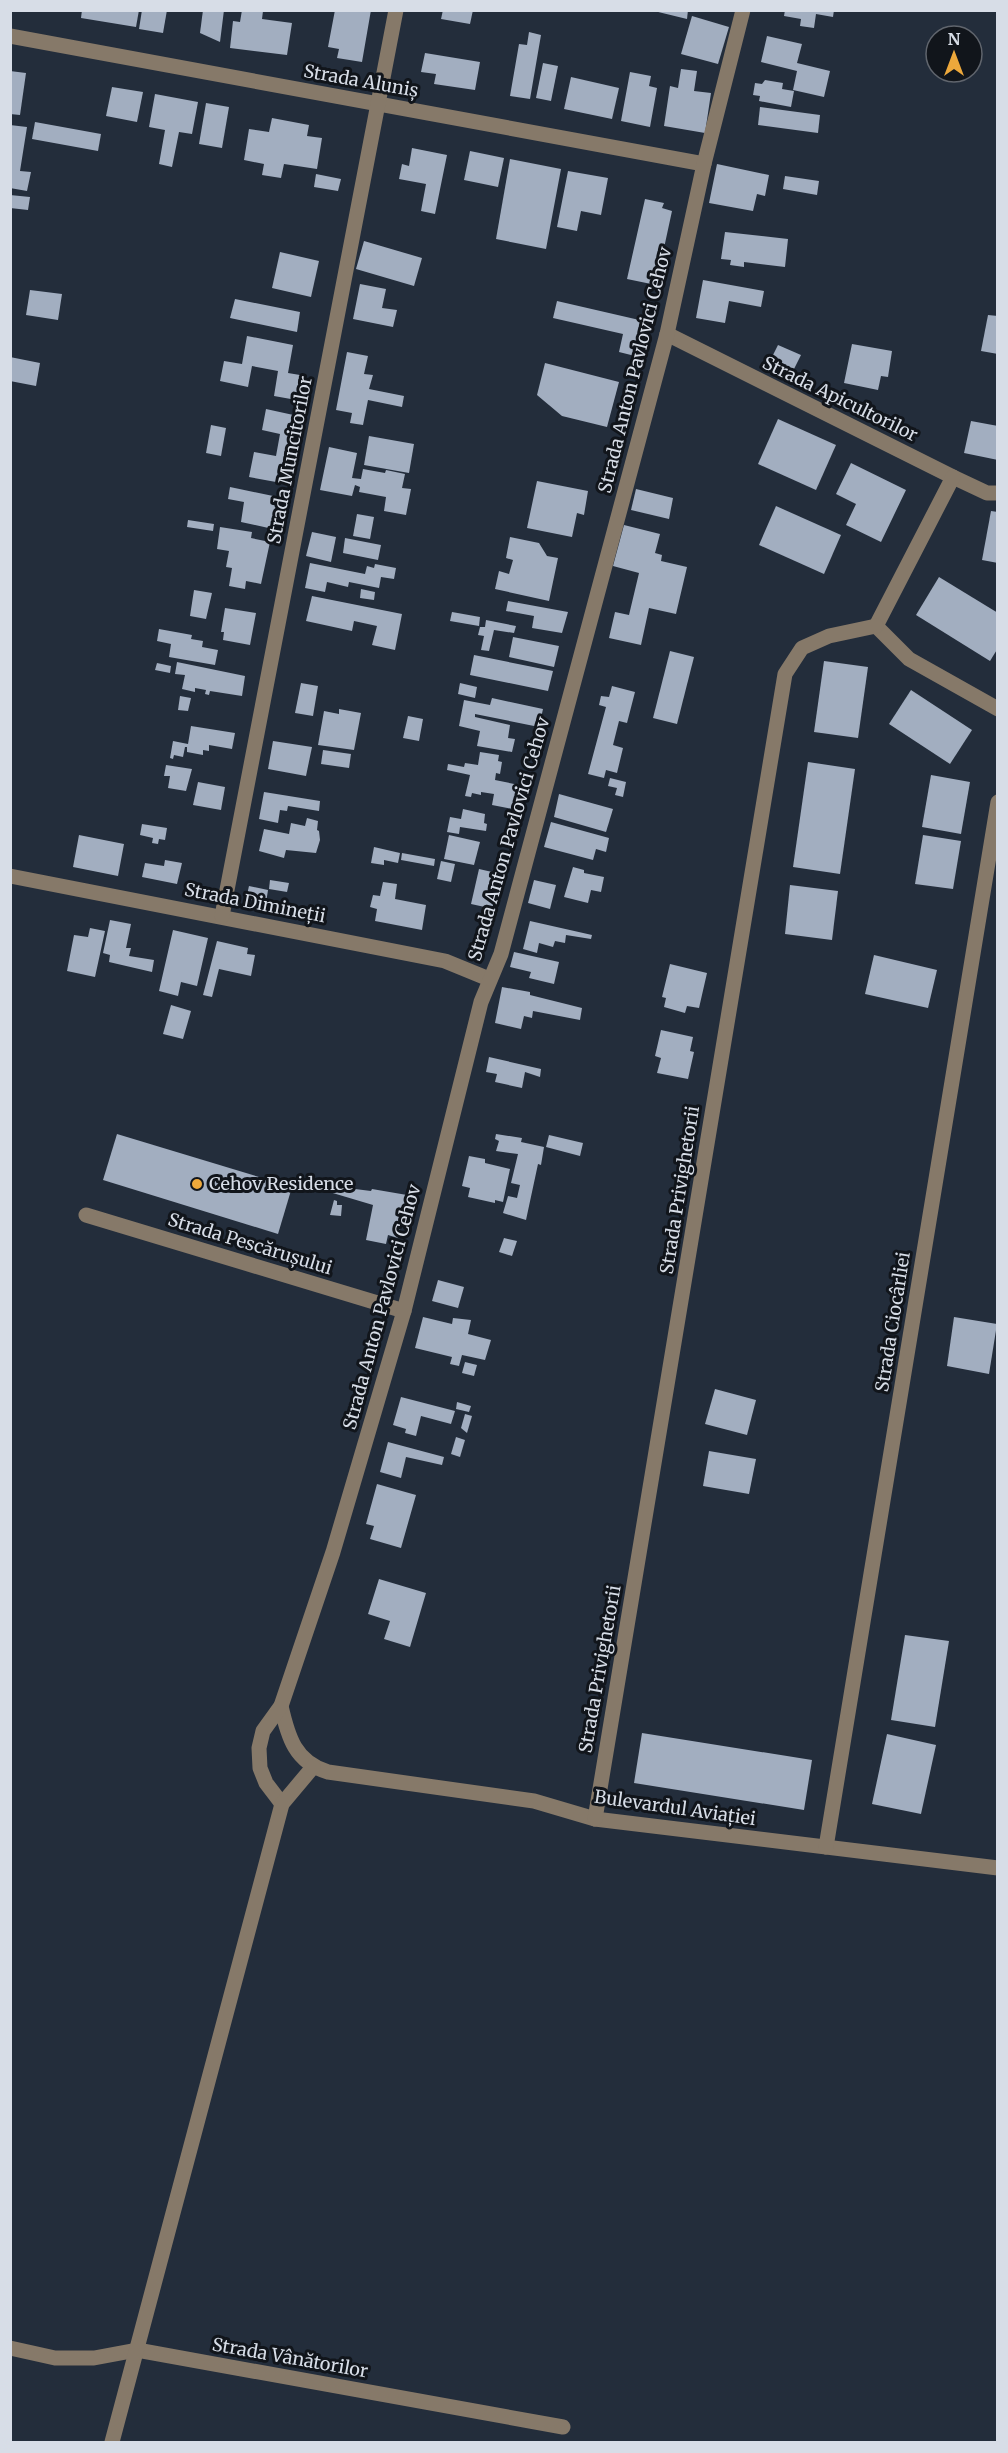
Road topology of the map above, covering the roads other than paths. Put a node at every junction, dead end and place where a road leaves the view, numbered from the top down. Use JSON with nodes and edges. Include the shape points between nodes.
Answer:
{"nodes":[{"id":1,"x":396,"y":10,"type":"edge"},
{"id":2,"x":743,"y":10,"type":"edge"},
{"id":3,"x":10,"y":36,"type":"edge"},
{"id":4,"x":379,"y":104,"type":"junction"},
{"id":5,"x":704,"y":164,"type":"junction"},
{"id":6,"x":667,"y":334,"type":"junction"},
{"id":7,"x":953,"y":477,"type":"junction"},
{"id":8,"x":998,"y":493,"type":"edge"},
{"id":9,"x":876,"y":626,"type":"junction"},
{"id":10,"x":998,"y":708,"type":"edge"},
{"id":11,"x":998,"y":802,"type":"edge"},
{"id":12,"x":10,"y":876,"type":"edge"},
{"id":13,"x":222,"y":916,"type":"junction"},
{"id":14,"x":489,"y":980,"type":"junction"},
{"id":15,"x":86,"y":1215,"type":"dead end"},
{"id":16,"x":404,"y":1311,"type":"junction"},
{"id":17,"x":281,"y":1706,"type":"junction"},
{"id":18,"x":313,"y":1767,"type":"junction"},
{"id":19,"x":282,"y":1804,"type":"junction"},
{"id":20,"x":595,"y":1819,"type":"junction"},
{"id":21,"x":826,"y":1847,"type":"junction"},
{"id":22,"x":998,"y":1868,"type":"edge"},
{"id":23,"x":10,"y":2348,"type":"edge"},
{"id":24,"x":137,"y":2350,"type":"junction"},
{"id":25,"x":563,"y":2427,"type":"dead end"},
{"id":26,"x":112,"y":2442,"type":"edge"}],
"edges":[{"from":1,"to":4,"type":"street","name":"Strada Muncitorilor"},
{"from":2,"to":5,"type":"street","name":"Strada Anton Pavlovici Cehov"},
{"from":3,"to":4,"type":"street","name":"Strada Aluniș"},
{"from":4,"to":5,"type":"street","name":"Strada Aluniș"},
{"from":4,"to":13,"type":"street","name":"Strada Muncitorilor"},
{"from":5,"to":6,"type":"street","name":"Strada Anton Pavlovici Cehov"},
{"from":6,"to":7,"type":"street","name":"Strada Apicultorilor"},
{"from":6,"to":14,"type":"street","name":"Strada Anton Pavlovici Cehov","via":[[504,942]]},
{"from":7,"to":8,"type":"street","name":"Strada Apicultorilor","via":[[987,493]]},
{"from":7,"to":9,"type":"street"},
{"from":9,"to":10,"type":"street","via":[[909,659]]},
{"from":9,"to":20,"type":"street","name":"Strada Privighetorii","via":[[829,636],[802,648],[785,674]]},
{"from":11,"to":21,"type":"street","name":"Strada Ciocârliei"},
{"from":12,"to":13,"type":"street","name":"Strada Dimineții"},
{"from":13,"to":14,"type":"street","name":"Strada Dimineții","via":[[445,961]]},
{"from":14,"to":16,"type":"street","name":"Strada Anton Pavlovici Cehov"},
{"from":15,"to":16,"type":"street","name":"Strada Pescărușului"},
{"from":16,"to":17,"type":"street","name":"Strada Anton Pavlovici Cehov","via":[[333,1552]]},
{"from":17,"to":18,"type":"street","via":[[293,1744]]},
{"from":17,"to":19,"type":"street","name":"Strada Anton Pavlovici Cehov","via":[[263,1731],[259,1748],[266,1783]]},
{"from":18,"to":19,"type":"street"},
{"from":18,"to":20,"type":"street","name":"Bulevardul Aviației","via":[[534,1801]]},
{"from":19,"to":24,"type":"street"},
{"from":20,"to":21,"type":"street","name":"Bulevardul Aviației"},
{"from":21,"to":22,"type":"street","name":"Bulevardul Aviației"},
{"from":23,"to":24,"type":"street","name":"Strada Vânătorilor","via":[[55,2358],[94,2358]]},
{"from":24,"to":25,"type":"street","name":"Strada Vânătorilor"},
{"from":24,"to":26,"type":"street"}]}
